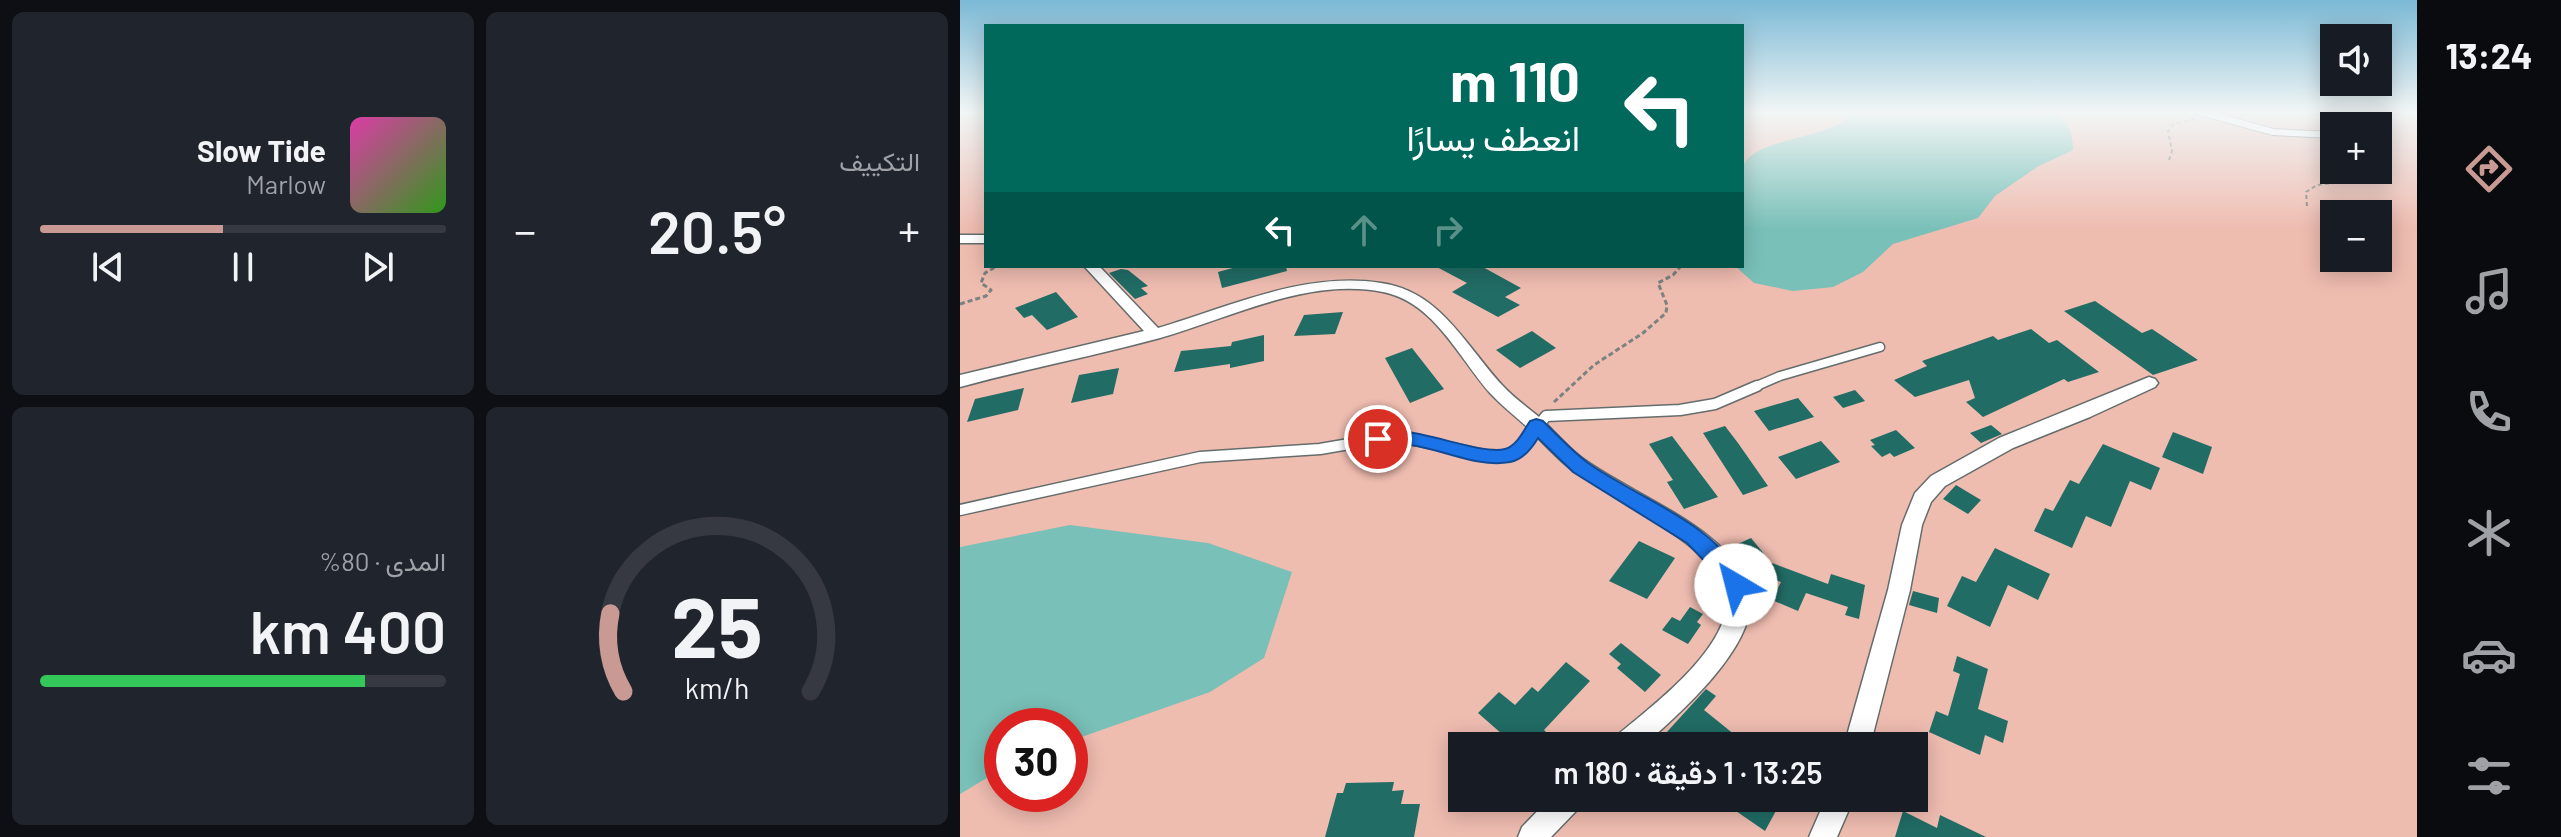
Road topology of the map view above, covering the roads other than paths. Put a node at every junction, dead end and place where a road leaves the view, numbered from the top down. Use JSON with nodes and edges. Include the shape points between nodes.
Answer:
{"nodes":[{"id":1,"x":960,"y":239,"type":"edge"},
{"id":2,"x":984,"y":239,"type":"edge"},
{"id":3,"x":1093,"y":268,"type":"edge"},
{"id":4,"x":1155,"y":334,"type":"junction"},
{"id":5,"x":1880,"y":347,"type":"dead end"},
{"id":6,"x":960,"y":381,"type":"edge"},
{"id":7,"x":2149,"y":383,"type":"dead end"},
{"id":8,"x":1541,"y":420,"type":"junction"},
{"id":9,"x":960,"y":510,"type":"edge"},
{"id":10,"x":1640,"y":732,"type":"edge"},
{"id":11,"x":1861,"y":732,"type":"edge"},
{"id":12,"x":1556,"y":812,"type":"edge"},
{"id":13,"x":1834,"y":812,"type":"edge"},
{"id":14,"x":1532,"y":837,"type":"edge"},
{"id":15,"x":1823,"y":837,"type":"edge"}],
"edges":[{"from":1,"to":2,"type":"street"},
{"from":3,"to":4,"type":"street"},
{"from":4,"to":6,"type":"street"},
{"from":4,"to":8,"type":"street","via":[[1308,291],[1346,286],[1394,289],[1428,308],[1494,387]]},
{"from":5,"to":8,"type":"lane","via":[[1780,376],[1715,404]]},
{"from":7,"to":11,"type":"street","via":[[2006,443],[1938,481],[1922,498]]},
{"from":8,"to":9,"type":"lane","via":[[1509,456],[1410,439],[1378,439],[1320,449],[1200,457]]},
{"from":8,"to":10,"type":"street","via":[[1580,467],[1694,537],[1736,585],[1738,610],[1719,650],[1676,701]]},
{"from":12,"to":14,"type":"street"},
{"from":13,"to":15,"type":"street"}]}
